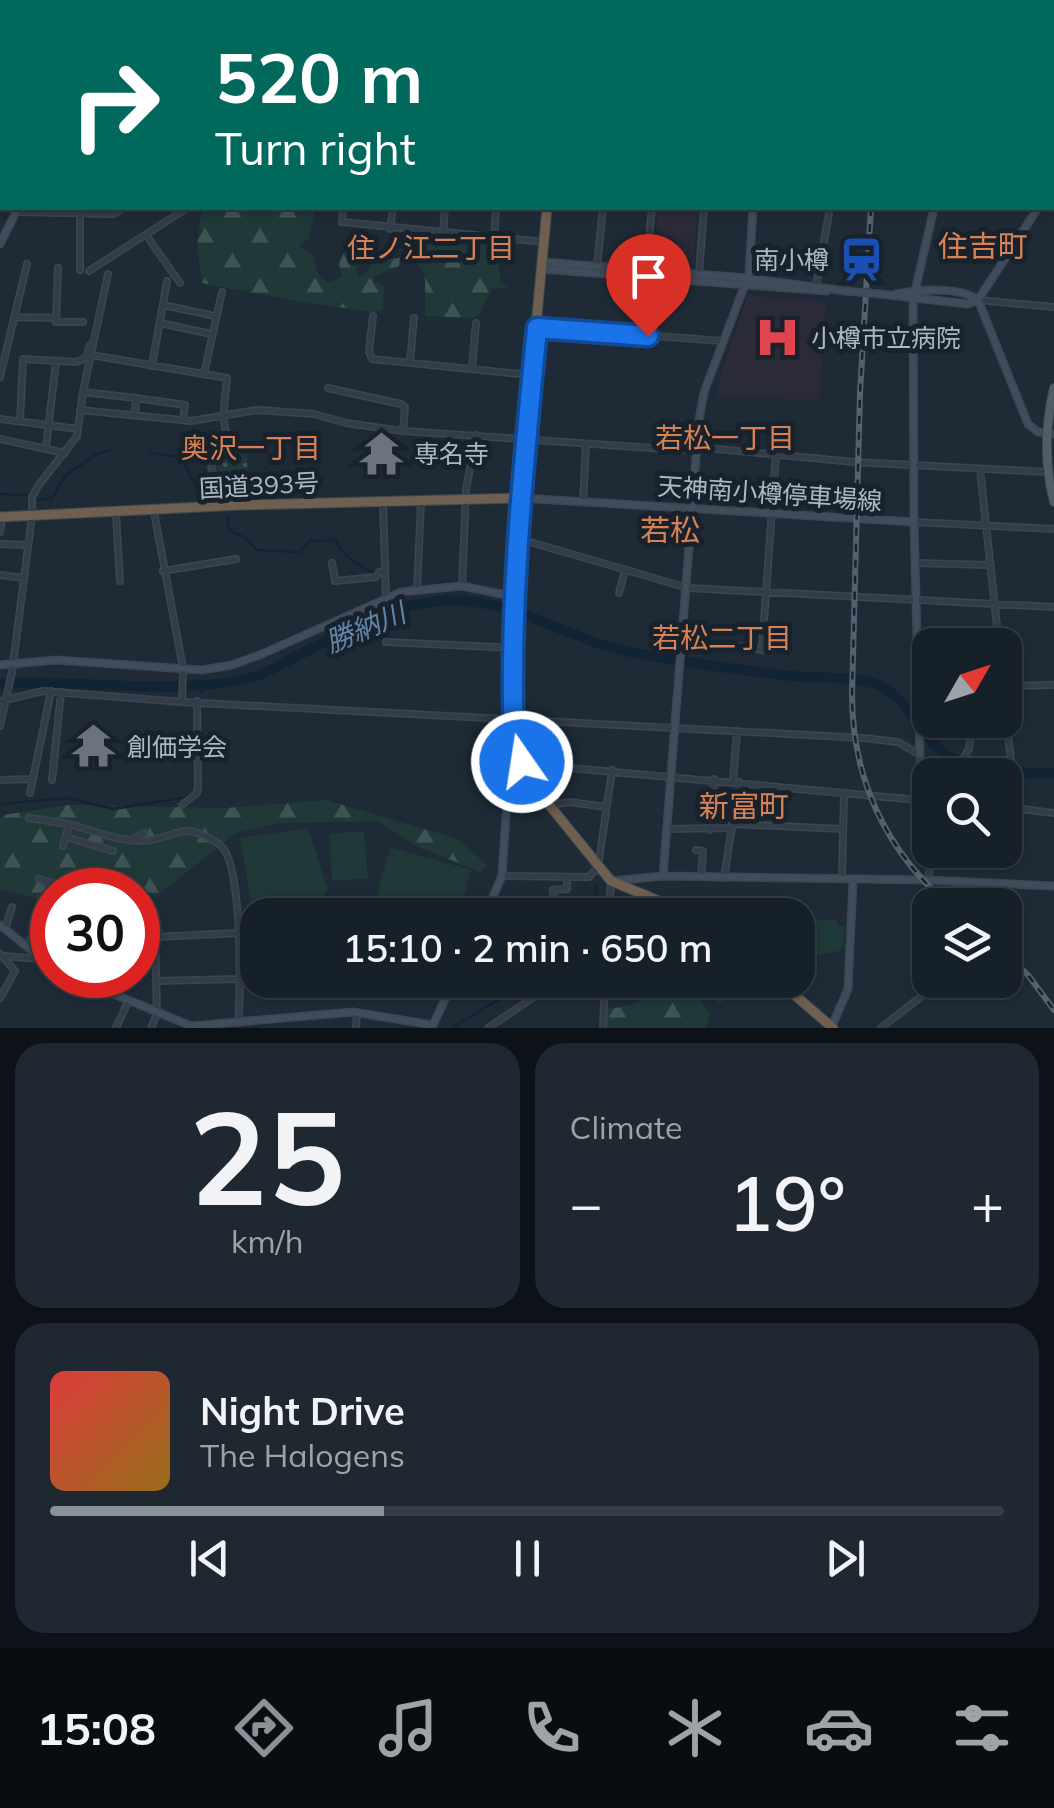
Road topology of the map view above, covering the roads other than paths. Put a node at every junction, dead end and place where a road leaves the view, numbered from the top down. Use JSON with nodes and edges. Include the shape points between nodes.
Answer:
{"nodes":[{"id":1,"x":17,"y":210,"type":"edge"},
{"id":2,"x":183,"y":210,"type":"edge"},
{"id":3,"x":343,"y":210,"type":"edge"},
{"id":4,"x":392,"y":210,"type":"edge"},
{"id":5,"x":445,"y":210,"type":"edge"},
{"id":6,"x":496,"y":210,"type":"edge"},
{"id":7,"x":547,"y":210,"type":"edge"},
{"id":8,"x":603,"y":210,"type":"edge"},
{"id":9,"x":652,"y":210,"type":"edge"},
{"id":10,"x":704,"y":210,"type":"edge"},
{"id":11,"x":753,"y":210,"type":"edge"},
{"id":12,"x":830,"y":210,"type":"edge"},
{"id":13,"x":934,"y":210,"type":"edge"},
{"id":14,"x":1037,"y":210,"type":"edge"},
{"id":15,"x":112,"y":211,"type":"edge"},
{"id":16,"x":80,"y":214,"type":"junction"},
{"id":17,"x":390,"y":229,"type":"junction"},
{"id":18,"x":443,"y":234,"type":"junction"},
{"id":19,"x":146,"y":235,"type":"junction"},
{"id":20,"x":494,"y":238,"type":"junction"},
{"id":21,"x":544,"y":242,"type":"junction"},
{"id":22,"x":0,"y":244,"type":"edge"},
{"id":23,"x":27,"y":264,"type":"dead end"},
{"id":24,"x":543,"y":265,"type":"junction"},
{"id":25,"x":598,"y":266,"type":"junction"},
{"id":26,"x":58,"y":268,"type":"dead end"},
{"id":27,"x":80,"y":270,"type":"dead end"},
{"id":28,"x":90,"y":272,"type":"dead end"},
{"id":29,"x":108,"y":274,"type":"dead end"},
{"id":30,"x":645,"y":274,"type":"junction"},
{"id":31,"x":699,"y":274,"type":"junction"},
{"id":32,"x":747,"y":278,"type":"junction"},
{"id":33,"x":167,"y":281,"type":"dead end"},
{"id":34,"x":180,"y":283,"type":"dead end"},
{"id":35,"x":742,"y":286,"type":"junction"},
{"id":36,"x":816,"y":286,"type":"junction"},
{"id":37,"x":842,"y":291,"type":"junction"},
{"id":38,"x":222,"y":292,"type":"dead end"},
{"id":39,"x":913,"y":296,"type":"junction"},
{"id":40,"x":978,"y":300,"type":"junction"},
{"id":41,"x":164,"y":306,"type":"junction"},
{"id":42,"x":1054,"y":307,"type":"edge"},
{"id":43,"x":216,"y":316,"type":"junction"},
{"id":44,"x":373,"y":316,"type":"dead end"},
{"id":45,"x":14,"y":317,"type":"junction"},
{"id":46,"x":56,"y":318,"type":"junction"},
{"id":47,"x":414,"y":318,"type":"dead end"},
{"id":48,"x":82,"y":322,"type":"dead end"},
{"id":49,"x":160,"y":323,"type":"junction"},
{"id":50,"x":476,"y":323,"type":"dead end"},
{"id":51,"x":537,"y":328,"type":"junction"},
{"id":52,"x":212,"y":334,"type":"junction"},
{"id":53,"x":95,"y":340,"type":"junction"},
{"id":54,"x":722,"y":341,"type":"junction"},
{"id":55,"x":91,"y":355,"type":"junction"},
{"id":56,"x":56,"y":360,"type":"junction"},
{"id":57,"x":410,"y":362,"type":"junction"},
{"id":58,"x":152,"y":366,"type":"junction"},
{"id":59,"x":472,"y":368,"type":"junction"},
{"id":60,"x":204,"y":374,"type":"junction"},
{"id":61,"x":532,"y":375,"type":"junction"},
{"id":62,"x":0,"y":377,"type":"edge"},
{"id":63,"x":328,"y":388,"type":"dead end"},
{"id":64,"x":1054,"y":388,"type":"edge"},
{"id":65,"x":83,"y":392,"type":"junction"},
{"id":66,"x":136,"y":398,"type":"junction"},
{"id":67,"x":162,"y":402,"type":"junction"},
{"id":68,"x":80,"y":410,"type":"junction"},
{"id":69,"x":135,"y":415,"type":"junction"},
{"id":70,"x":224,"y":415,"type":"junction"},
{"id":71,"x":159,"y":418,"type":"junction"},
{"id":72,"x":0,"y":419,"type":"edge"},
{"id":73,"x":183,"y":420,"type":"junction"},
{"id":74,"x":20,"y":421,"type":"junction"},
{"id":75,"x":49,"y":425,"type":"junction"},
{"id":76,"x":78,"y":429,"type":"junction"},
{"id":77,"x":403,"y":431,"type":"junction"},
{"id":78,"x":1050,"y":434,"type":"edge"},
{"id":79,"x":476,"y":435,"type":"junction"},
{"id":80,"x":0,"y":439,"type":"edge"},
{"id":81,"x":526,"y":439,"type":"junction"},
{"id":82,"x":586,"y":444,"type":"junction"},
{"id":83,"x":46,"y":448,"type":"junction"},
{"id":84,"x":698,"y":449,"type":"junction"},
{"id":85,"x":65,"y":453,"type":"junction"},
{"id":86,"x":776,"y":453,"type":"junction"},
{"id":87,"x":914,"y":466,"type":"junction"},
{"id":88,"x":980,"y":469,"type":"junction"},
{"id":89,"x":1047,"y":472,"type":"junction"},
{"id":90,"x":520,"y":498,"type":"junction"},
{"id":91,"x":466,"y":500,"type":"junction"},
{"id":92,"x":421,"y":501,"type":"junction"},
{"id":93,"x":383,"y":502,"type":"junction"},
{"id":94,"x":583,"y":502,"type":"junction"},
{"id":95,"x":1054,"y":502,"type":"edge"},
{"id":96,"x":214,"y":507,"type":"junction"},
{"id":97,"x":693,"y":508,"type":"junction"},
{"id":98,"x":154,"y":512,"type":"junction"},
{"id":99,"x":116,"y":514,"type":"junction"},
{"id":100,"x":772,"y":514,"type":"junction"},
{"id":101,"x":32,"y":516,"type":"junction"},
{"id":102,"x":1,"y":518,"type":"edge"},
{"id":103,"x":914,"y":522,"type":"junction"},
{"id":104,"x":985,"y":525,"type":"junction"},
{"id":105,"x":1054,"y":529,"type":"edge"},
{"id":106,"x":0,"y":532,"type":"edge"},
{"id":107,"x":519,"y":539,"type":"junction"},
{"id":108,"x":0,"y":544,"type":"edge"},
{"id":109,"x":28,"y":545,"type":"junction"},
{"id":110,"x":236,"y":559,"type":"dead end"},
{"id":111,"x":332,"y":562,"type":"dead end"},
{"id":112,"x":916,"y":563,"type":"junction"},
{"id":113,"x":988,"y":565,"type":"junction"},
{"id":114,"x":625,"y":570,"type":"junction"},
{"id":115,"x":164,"y":571,"type":"junction"},
{"id":116,"x":384,"y":572,"type":"junction"},
{"id":117,"x":0,"y":575,"type":"edge"},
{"id":118,"x":24,"y":578,"type":"junction"},
{"id":119,"x":120,"y":581,"type":"dead end"},
{"id":120,"x":462,"y":586,"type":"junction"},
{"id":121,"x":688,"y":588,"type":"junction"},
{"id":122,"x":417,"y":590,"type":"junction"},
{"id":123,"x":768,"y":592,"type":"junction"},
{"id":124,"x":619,"y":593,"type":"dead end"},
{"id":125,"x":386,"y":597,"type":"junction"},
{"id":126,"x":515,"y":597,"type":"junction"},
{"id":127,"x":918,"y":600,"type":"junction"},
{"id":128,"x":993,"y":603,"type":"junction"},
{"id":129,"x":1054,"y":608,"type":"edge"},
{"id":130,"x":918,"y":628,"type":"edge"},
{"id":131,"x":996,"y":628,"type":"edge"},
{"id":132,"x":386,"y":642,"type":"dead end"},
{"id":133,"x":734,"y":645,"type":"dead end"},
{"id":134,"x":514,"y":648,"type":"junction"},
{"id":135,"x":0,"y":665,"type":"edge"},
{"id":136,"x":12,"y":668,"type":"junction"},
{"id":137,"x":183,"y":671,"type":"junction"},
{"id":138,"x":1054,"y":685,"type":"edge"},
{"id":139,"x":1022,"y":686,"type":"edge"},
{"id":140,"x":51,"y":692,"type":"junction"},
{"id":141,"x":61,"y":692,"type":"junction"},
{"id":142,"x":5,"y":698,"type":"edge"},
{"id":143,"x":182,"y":700,"type":"junction"},
{"id":144,"x":197,"y":702,"type":"junction"},
{"id":145,"x":512,"y":719,"type":"junction"},
{"id":146,"x":0,"y":726,"type":"edge"},
{"id":147,"x":674,"y":726,"type":"junction"},
{"id":148,"x":737,"y":731,"type":"junction"},
{"id":149,"x":920,"y":738,"type":"edge"},
{"id":150,"x":920,"y":751,"type":"junction"},
{"id":151,"x":920,"y":758,"type":"edge"},
{"id":152,"x":515,"y":763,"type":"junction"},
{"id":153,"x":558,"y":765,"type":"junction"},
{"id":154,"x":612,"y":770,"type":"junction"},
{"id":155,"x":672,"y":776,"type":"junction"},
{"id":156,"x":0,"y":780,"type":"edge"},
{"id":157,"x":32,"y":780,"type":"junction"},
{"id":158,"x":52,"y":780,"type":"dead end"},
{"id":159,"x":714,"y":780,"type":"junction"},
{"id":160,"x":736,"y":781,"type":"junction"},
{"id":161,"x":30,"y":793,"type":"dead end"},
{"id":162,"x":844,"y":793,"type":"junction"},
{"id":163,"x":912,"y":799,"type":"edge"},
{"id":164,"x":182,"y":805,"type":"dead end"},
{"id":165,"x":552,"y":805,"type":"junction"},
{"id":166,"x":605,"y":807,"type":"junction"},
{"id":167,"x":1022,"y":809,"type":"edge"},
{"id":168,"x":1054,"y":813,"type":"edge"},
{"id":169,"x":28,"y":818,"type":"dead end"},
{"id":170,"x":69,"y":824,"type":"junction"},
{"id":171,"x":731,"y":826,"type":"junction"},
{"id":172,"x":666,"y":829,"type":"junction"},
{"id":173,"x":843,"y":829,"type":"junction"},
{"id":174,"x":710,"y":830,"type":"junction"},
{"id":175,"x":144,"y":834,"type":"dead end"},
{"id":176,"x":66,"y":837,"type":"junction"},
{"id":177,"x":130,"y":840,"type":"junction"},
{"id":178,"x":63,"y":846,"type":"dead end"},
{"id":179,"x":696,"y":850,"type":"dead end"},
{"id":180,"x":114,"y":851,"type":"dead end"},
{"id":181,"x":598,"y":867,"type":"junction"},
{"id":182,"x":931,"y":868,"type":"edge"},
{"id":183,"x":502,"y":876,"type":"junction"},
{"id":184,"x":662,"y":876,"type":"junction"},
{"id":185,"x":567,"y":878,"type":"junction"},
{"id":186,"x":702,"y":878,"type":"junction"},
{"id":187,"x":724,"y":878,"type":"junction"},
{"id":188,"x":927,"y":880,"type":"junction"},
{"id":189,"x":611,"y":881,"type":"junction"},
{"id":190,"x":842,"y":881,"type":"junction"},
{"id":191,"x":854,"y":881,"type":"junction"},
{"id":192,"x":1054,"y":886,"type":"edge"},
{"id":193,"x":492,"y":898,"type":"edge"},
{"id":194,"x":553,"y":898,"type":"edge"},
{"id":195,"x":610,"y":898,"type":"edge"},
{"id":196,"x":652,"y":898,"type":"edge"},
{"id":197,"x":12,"y":908,"type":"dead end"},
{"id":198,"x":2,"y":928,"type":"edge"},
{"id":199,"x":238,"y":933,"type":"junction"},
{"id":200,"x":160,"y":937,"type":"edge"},
{"id":201,"x":30,"y":941,"type":"edge"},
{"id":202,"x":28,"y":948,"type":"joint"},
{"id":203,"x":1,"y":955,"type":"edge"},
{"id":204,"x":30,"y":958,"type":"edge"},
{"id":205,"x":239,"y":979,"type":"junction"},
{"id":206,"x":160,"y":981,"type":"edge"},
{"id":207,"x":0,"y":998,"type":"edge"},
{"id":208,"x":118,"y":998,"type":"edge"},
{"id":209,"x":157,"y":998,"type":"edge"},
{"id":210,"x":446,"y":998,"type":"edge"},
{"id":211,"x":532,"y":998,"type":"edge"},
{"id":212,"x":604,"y":998,"type":"edge"},
{"id":213,"x":797,"y":998,"type":"edge"},
{"id":214,"x":919,"y":998,"type":"edge"},
{"id":215,"x":128,"y":1002,"type":"junction"},
{"id":216,"x":356,"y":1012,"type":"junction"},
{"id":217,"x":157,"y":1014,"type":"junction"},
{"id":218,"x":238,"y":1023,"type":"junction"},
{"id":219,"x":283,"y":1024,"type":"edge"},
{"id":220,"x":259,"y":1025,"type":"edge"},
{"id":221,"x":186,"y":1026,"type":"edge"},
{"id":222,"x":219,"y":1026,"type":"edge"},
{"id":223,"x":433,"y":1027,"type":"edge"},
{"id":224,"x":116,"y":1028,"type":"edge"},
{"id":225,"x":150,"y":1028,"type":"edge"},
{"id":226,"x":356,"y":1028,"type":"edge"},
{"id":227,"x":488,"y":1028,"type":"edge"},
{"id":228,"x":602,"y":1028,"type":"edge"},
{"id":229,"x":831,"y":1028,"type":"edge"},
{"id":230,"x":881,"y":1028,"type":"edge"}],
"edges":[{"from":1,"to":16,"type":"street"},
{"from":1,"to":22,"type":"street"},
{"from":2,"to":19,"type":"street"},
{"from":3,"to":17,"type":"street","via":[[342,222]]},
{"from":4,"to":17,"type":"street"},
{"from":5,"to":18,"type":"street"},
{"from":6,"to":20,"type":"street"},
{"from":7,"to":21,"type":"highway"},
{"from":8,"to":25,"type":"street"},
{"from":9,"to":30,"type":"street"},
{"from":10,"to":31,"type":"street"},
{"from":11,"to":32,"type":"street"},
{"from":12,"to":36,"type":"street"},
{"from":13,"to":39,"type":"street","name":"天神南小樽停車場線"},
{"from":14,"to":40,"type":"street"},
{"from":15,"to":16,"type":"street"},
{"from":16,"to":27,"type":"street"},
{"from":17,"to":18,"type":"street"},
{"from":18,"to":20,"type":"street"},
{"from":19,"to":28,"type":"street"},
{"from":19,"to":34,"type":"street"},
{"from":20,"to":21,"type":"street"},
{"from":21,"to":24,"type":"highway"},
{"from":23,"to":45,"type":"street"},
{"from":24,"to":25,"type":"street"},
{"from":24,"to":30,"type":"street"},
{"from":24,"to":51,"type":"highway"},
{"from":25,"to":30,"type":"street"},
{"from":26,"to":46,"type":"street"},
{"from":29,"to":53,"type":"street"},
{"from":30,"to":31,"type":"street"},
{"from":30,"to":35,"type":"street"},
{"from":31,"to":32,"type":"street"},
{"from":32,"to":35,"type":"street"},
{"from":32,"to":36,"type":"street"},
{"from":33,"to":41,"type":"street"},
{"from":35,"to":37,"type":"street"},
{"from":35,"to":54,"type":"street"},
{"from":36,"to":37,"type":"street"},
{"from":37,"to":39,"type":"street","bridge":true},
{"from":38,"to":43,"type":"street"},
{"from":39,"to":40,"type":"street","via":[[968,294]]},
{"from":39,"to":87,"type":"street","name":"天神南小樽停車場線"},
{"from":40,"to":42,"type":"street"},
{"from":40,"to":78,"type":"street","via":[[1028,424]]},
{"from":41,"to":43,"type":"street"},
{"from":41,"to":49,"type":"street"},
{"from":43,"to":52,"type":"street"},
{"from":44,"to":57,"type":"street","via":[[372,358]]},
{"from":45,"to":46,"type":"street"},
{"from":45,"to":62,"type":"street"},
{"from":46,"to":48,"type":"street"},
{"from":47,"to":57,"type":"street"},
{"from":49,"to":52,"type":"street"},
{"from":49,"to":58,"type":"street"},
{"from":50,"to":59,"type":"street"},
{"from":51,"to":54,"type":"street"},
{"from":51,"to":61,"type":"highway"},
{"from":52,"to":60,"type":"street"},
{"from":53,"to":55,"type":"street"},
{"from":53,"to":56,"type":"street","via":[[81,361]]},
{"from":54,"to":84,"type":"street","via":[[704,392]]},
{"from":55,"to":58,"type":"street"},
{"from":55,"to":65,"type":"street"},
{"from":56,"to":74,"type":"street","via":[[24,359]]},
{"from":56,"to":75,"type":"street"},
{"from":57,"to":59,"type":"street"},
{"from":58,"to":60,"type":"street"},
{"from":59,"to":61,"type":"street"},
{"from":60,"to":70,"type":"street","via":[[227,378]]},
{"from":61,"to":81,"type":"highway"},
{"from":63,"to":77,"type":"street","via":[[401,404]]},
{"from":64,"to":78,"type":"main road"},
{"from":65,"to":66,"type":"street"},
{"from":65,"to":68,"type":"street"},
{"from":66,"to":67,"type":"street"},
{"from":66,"to":69,"type":"street"},
{"from":67,"to":71,"type":"street"},
{"from":67,"to":73,"type":"street","via":[[184,405]]},
{"from":68,"to":69,"type":"street"},
{"from":68,"to":76,"type":"street"},
{"from":69,"to":71,"type":"street"},
{"from":70,"to":73,"type":"street"},
{"from":70,"to":77,"type":"street","via":[[314,414]]},
{"from":70,"to":96,"type":"street","via":[[227,440],[238,448],[211,461]]},
{"from":71,"to":73,"type":"street"},
{"from":72,"to":74,"type":"street"},
{"from":74,"to":75,"type":"street"},
{"from":75,"to":76,"type":"street"},
{"from":75,"to":83,"type":"street"},
{"from":76,"to":85,"type":"street"},
{"from":77,"to":79,"type":"street"},
{"from":78,"to":89,"type":"main road"},
{"from":79,"to":81,"type":"street"},
{"from":79,"to":91,"type":"street"},
{"from":80,"to":83,"type":"street"},
{"from":81,"to":82,"type":"street"},
{"from":81,"to":90,"type":"highway"},
{"from":82,"to":84,"type":"street"},
{"from":82,"to":94,"type":"street"},
{"from":83,"to":85,"type":"street"},
{"from":84,"to":86,"type":"street"},
{"from":84,"to":97,"type":"street"},
{"from":85,"to":101,"type":"street","via":[[32,497]]},
{"from":86,"to":87,"type":"street"},
{"from":86,"to":100,"type":"street"},
{"from":87,"to":88,"type":"street"},
{"from":87,"to":103,"type":"street","name":"天神南小樽停車場線"},
{"from":88,"to":89,"type":"street"},
{"from":88,"to":104,"type":"street"},
{"from":89,"to":95,"type":"main road"},
{"from":90,"to":91,"type":"highway","name":"国道393号"},
{"from":90,"to":94,"type":"street","name":"天神南小樽停車場線"},
{"from":90,"to":107,"type":"highway"},
{"from":91,"to":92,"type":"highway","name":"国道393号"},
{"from":91,"to":120,"type":"street"},
{"from":92,"to":93,"type":"highway","name":"国道393号"},
{"from":92,"to":122,"type":"street"},
{"from":93,"to":96,"type":"highway","name":"国道393号"},
{"from":93,"to":116,"type":"street"},
{"from":94,"to":97,"type":"street","name":"天神南小樽停車場線"},
{"from":96,"to":98,"type":"highway","name":"国道393号"},
{"from":97,"to":100,"type":"street","name":"天神南小樽停車場線"},
{"from":97,"to":121,"type":"street"},
{"from":98,"to":99,"type":"highway","name":"国道393号"},
{"from":98,"to":115,"type":"street"},
{"from":99,"to":101,"type":"highway","name":"国道393号"},
{"from":99,"to":119,"type":"street"},
{"from":100,"to":103,"type":"street","name":"天神南小樽停車場線"},
{"from":100,"to":123,"type":"street"},
{"from":101,"to":102,"type":"highway","name":"国道393号"},
{"from":101,"to":109,"type":"street"},
{"from":102,"to":106,"type":"street"},
{"from":103,"to":104,"type":"street"},
{"from":103,"to":112,"type":"street"},
{"from":104,"to":105,"type":"street"},
{"from":104,"to":113,"type":"street"},
{"from":107,"to":114,"type":"street"},
{"from":107,"to":126,"type":"highway"},
{"from":108,"to":109,"type":"street"},
{"from":109,"to":118,"type":"street"},
{"from":110,"to":115,"type":"street"},
{"from":111,"to":116,"type":"street","via":[[334,581]]},
{"from":112,"to":113,"type":"street"},
{"from":112,"to":127,"type":"street"},
{"from":113,"to":128,"type":"street"},
{"from":114,"to":121,"type":"street"},
{"from":114,"to":124,"type":"street"},
{"from":115,"to":137,"type":"street"},
{"from":116,"to":125,"type":"street"},
{"from":117,"to":118,"type":"street"},
{"from":118,"to":136,"type":"street"},
{"from":120,"to":122,"type":"street"},
{"from":120,"to":126,"type":"street"},
{"from":121,"to":123,"type":"street"},
{"from":121,"to":147,"type":"street"},
{"from":122,"to":125,"type":"street"},
{"from":123,"to":127,"type":"street"},
{"from":123,"to":133,"type":"street","via":[[762,650]]},
{"from":125,"to":137,"type":"street","via":[[232,665]]},
{"from":126,"to":134,"type":"highway"},
{"from":127,"to":128,"type":"street"},
{"from":127,"to":130,"type":"street"},
{"from":128,"to":129,"type":"street"},
{"from":128,"to":131,"type":"street"},
{"from":132,"to":134,"type":"street"},
{"from":134,"to":145,"type":"highway"},
{"from":135,"to":136,"type":"street"},
{"from":136,"to":137,"type":"street","via":[[56,660]]},
{"from":136,"to":142,"type":"street"},
{"from":137,"to":143,"type":"street"},
{"from":138,"to":139,"type":"street"},
{"from":140,"to":141,"type":"street"},
{"from":140,"to":142,"type":"street"},
{"from":140,"to":157,"type":"street"},
{"from":141,"to":143,"type":"street"},
{"from":141,"to":158,"type":"street"},
{"from":142,"to":146,"type":"street"},
{"from":143,"to":144,"type":"street"},
{"from":144,"to":145,"type":"street"},
{"from":144,"to":164,"type":"street","via":[[197,793]]},
{"from":145,"to":147,"type":"street"},
{"from":145,"to":152,"type":"highway"},
{"from":147,"to":148,"type":"street"},
{"from":147,"to":155,"type":"street"},
{"from":148,"to":150,"type":"street","via":[[898,742]]},
{"from":148,"to":160,"type":"street"},
{"from":149,"to":150,"type":"street"},
{"from":150,"to":151,"type":"street"},
{"from":152,"to":153,"type":"street"},
{"from":152,"to":165,"type":"highway"},
{"from":152,"to":183,"type":"street"},
{"from":153,"to":154,"type":"street"},
{"from":153,"to":165,"type":"street"},
{"from":154,"to":155,"type":"street"},
{"from":154,"to":166,"type":"street"},
{"from":155,"to":159,"type":"street"},
{"from":155,"to":172,"type":"street"},
{"from":156,"to":157,"type":"street"},
{"from":157,"to":161,"type":"street"},
{"from":159,"to":160,"type":"street"},
{"from":159,"to":174,"type":"street"},
{"from":160,"to":162,"type":"street"},
{"from":160,"to":171,"type":"street"},
{"from":162,"to":163,"type":"street"},
{"from":162,"to":173,"type":"street"},
{"from":165,"to":166,"type":"street"},
{"from":165,"to":181,"type":"highway"},
{"from":166,"to":181,"type":"street"},
{"from":167,"to":168,"type":"street"},
{"from":169,"to":170,"type":"street"},
{"from":170,"to":176,"type":"street"},
{"from":170,"to":177,"type":"street"},
{"from":171,"to":173,"type":"street"},
{"from":171,"to":174,"type":"street"},
{"from":171,"to":187,"type":"street"},
{"from":172,"to":174,"type":"street"},
{"from":172,"to":184,"type":"street"},
{"from":173,"to":190,"type":"street"},
{"from":175,"to":177,"type":"street"},
{"from":176,"to":178,"type":"street"},
{"from":176,"to":180,"type":"street"},
{"from":177,"to":199,"type":"street","via":[[188,831],[225,850]]},
{"from":179,"to":186,"type":"street","via":[[704,850]]},
{"from":181,"to":185,"type":"street","via":[[590,877]]},
{"from":181,"to":189,"type":"highway"},
{"from":182,"to":188,"type":"street"},
{"from":183,"to":185,"type":"street"},
{"from":183,"to":193,"type":"street"},
{"from":184,"to":186,"type":"street"},
{"from":184,"to":189,"type":"street"},
{"from":185,"to":194,"type":"street","via":[[566,889],[553,890]]},
{"from":186,"to":187,"type":"street"},
{"from":187,"to":190,"type":"street"},
{"from":188,"to":191,"type":"street"},
{"from":188,"to":192,"type":"street"},
{"from":189,"to":195,"type":"street"},
{"from":189,"to":196,"type":"highway"},
{"from":190,"to":191,"type":"street"},
{"from":191,"to":229,"type":"street","via":[[848,989]]},
{"from":197,"to":198,"type":"street"},
{"from":198,"to":202,"type":"street"},
{"from":199,"to":200,"type":"street"},
{"from":199,"to":205,"type":"street"},
{"from":201,"to":202,"type":"street"},
{"from":203,"to":204,"type":"street"},
{"from":203,"to":207,"type":"street","via":[[15,971]]},
{"from":205,"to":206,"type":"street"},
{"from":205,"to":218,"type":"street"},
{"from":208,"to":215,"type":"street"},
{"from":209,"to":217,"type":"street"},
{"from":210,"to":223,"type":"street"},
{"from":211,"to":227,"type":"street"},
{"from":212,"to":228,"type":"street"},
{"from":213,"to":229,"type":"highway"},
{"from":214,"to":230,"type":"street"},
{"from":215,"to":217,"type":"street"},
{"from":215,"to":224,"type":"street"},
{"from":216,"to":219,"type":"street"},
{"from":216,"to":223,"type":"street"},
{"from":216,"to":226,"type":"street"},
{"from":217,"to":221,"type":"street"},
{"from":217,"to":225,"type":"street"},
{"from":218,"to":220,"type":"street"},
{"from":218,"to":222,"type":"street"},
{"from":219,"to":220,"type":"street"},
{"from":221,"to":222,"type":"street"}]}
